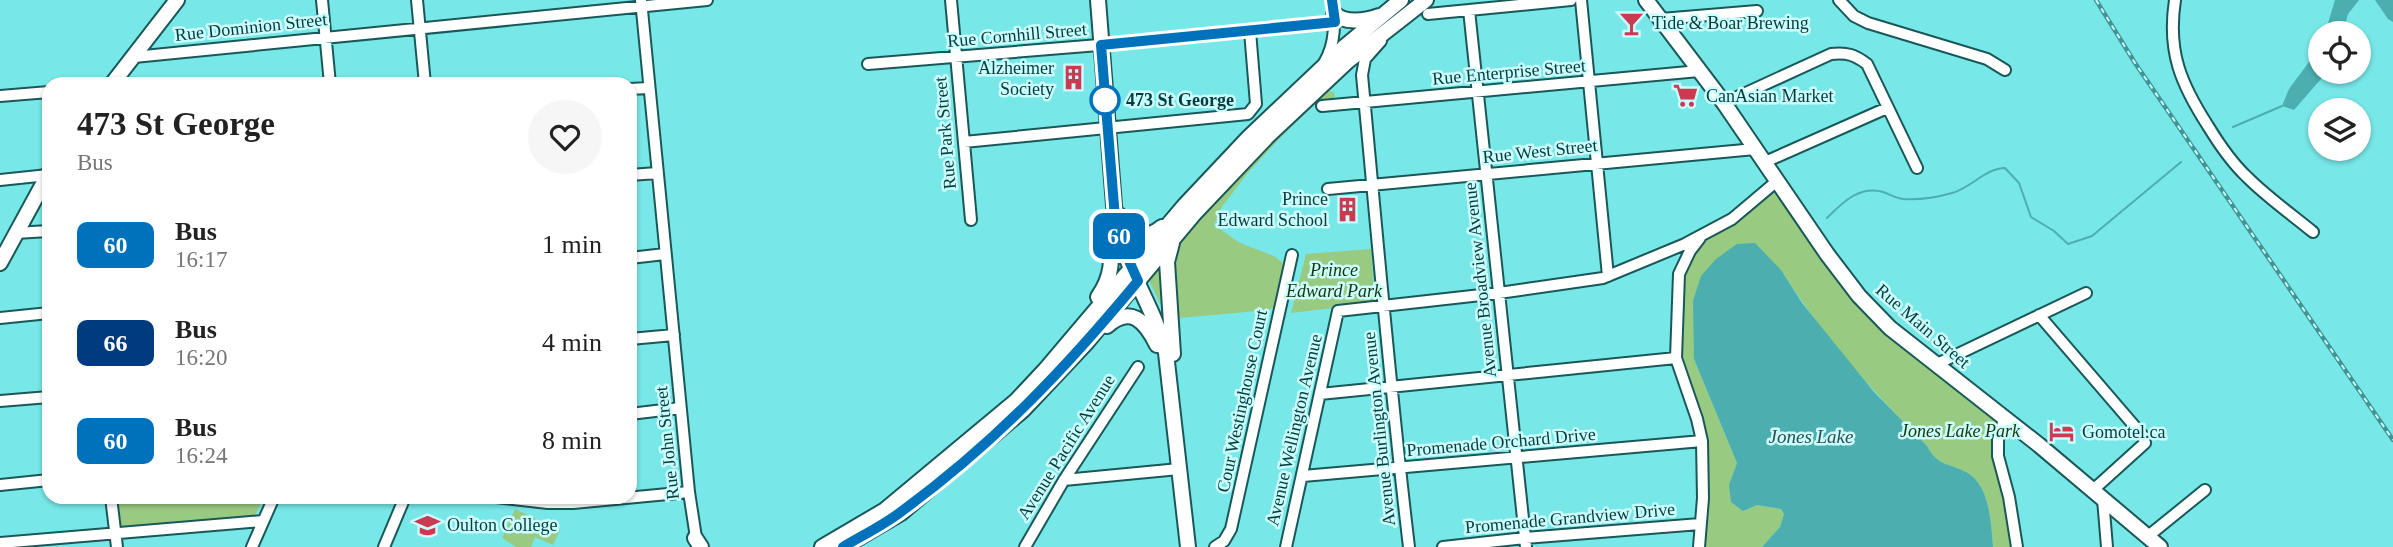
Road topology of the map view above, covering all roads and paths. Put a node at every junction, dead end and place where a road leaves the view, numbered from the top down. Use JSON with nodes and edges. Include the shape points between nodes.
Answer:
{"nodes":[{"id":1,"x":177,"y":0,"type":"edge"},
{"id":2,"x":322,"y":0,"type":"edge"},
{"id":3,"x":417,"y":0,"type":"edge"},
{"id":4,"x":707,"y":0,"type":"edge"},
{"id":5,"x":951,"y":0,"type":"edge"},
{"id":6,"x":1098,"y":0,"type":"edge"},
{"id":7,"x":1401,"y":0,"type":"edge"},
{"id":8,"x":1571,"y":0,"type":"edge"},
{"id":9,"x":1581,"y":0,"type":"edge"},
{"id":10,"x":1646,"y":0,"type":"edge"},
{"id":11,"x":1654,"y":0,"type":"edge"},
{"id":12,"x":1839,"y":0,"type":"edge"},
{"id":13,"x":2175,"y":0,"type":"edge"},
{"id":14,"x":641,"y":3,"type":"edge"},
{"id":15,"x":1427,"y":7,"type":"edge"},
{"id":16,"x":1469,"y":10,"type":"junction"},
{"id":17,"x":1757,"y":11,"type":"dead end"},
{"id":18,"x":1334,"y":12,"type":"edge"},
{"id":19,"x":1383,"y":14,"type":"junction"},
{"id":20,"x":1661,"y":19,"type":"junction"},
{"id":21,"x":1394,"y":25,"type":"junction"},
{"id":22,"x":420,"y":28,"type":"junction"},
{"id":23,"x":1250,"y":31,"type":"junction"},
{"id":24,"x":326,"y":36,"type":"junction"},
{"id":25,"x":1101,"y":45,"type":"junction"},
{"id":26,"x":1346,"y":54,"type":"junction"},
{"id":27,"x":134,"y":57,"type":"junction"},
{"id":28,"x":956,"y":57,"type":"junction"},
{"id":29,"x":868,"y":64,"type":"dead end"},
{"id":30,"x":1321,"y":68,"type":"junction"},
{"id":31,"x":2005,"y":70,"type":"dead end"},
{"id":32,"x":1699,"y":71,"type":"junction"},
{"id":33,"x":118,"y":77,"type":"edge"},
{"id":34,"x":329,"y":77,"type":"edge"},
{"id":35,"x":424,"y":77,"type":"edge"},
{"id":36,"x":1590,"y":82,"type":"junction"},
{"id":37,"x":648,"y":88,"type":"junction"},
{"id":38,"x":637,"y":89,"type":"edge"},
{"id":39,"x":1477,"y":92,"type":"junction"},
{"id":40,"x":42,"y":93,"type":"edge"},
{"id":41,"x":0,"y":96,"type":"edge"},
{"id":42,"x":1365,"y":103,"type":"junction"},
{"id":43,"x":1724,"y":103,"type":"junction"},
{"id":44,"x":1322,"y":106,"type":"dead end"},
{"id":45,"x":1887,"y":108,"type":"junction"},
{"id":46,"x":1107,"y":127,"type":"junction"},
{"id":47,"x":964,"y":142,"type":"junction"},
{"id":48,"x":1755,"y":149,"type":"junction"},
{"id":49,"x":1765,"y":162,"type":"junction"},
{"id":50,"x":1597,"y":163,"type":"junction"},
{"id":51,"x":1110,"y":169,"type":"junction"},
{"id":52,"x":1917,"y":169,"type":"dead end"},
{"id":53,"x":657,"y":173,"type":"junction"},
{"id":54,"x":637,"y":174,"type":"edge"},
{"id":55,"x":1486,"y":174,"type":"junction"},
{"id":56,"x":42,"y":175,"type":"edge"},
{"id":57,"x":0,"y":180,"type":"edge"},
{"id":58,"x":1777,"y":181,"type":"junction"},
{"id":59,"x":42,"y":185,"type":"edge"},
{"id":60,"x":1374,"y":186,"type":"junction"},
{"id":61,"x":1328,"y":189,"type":"dead end"},
{"id":62,"x":1184,"y":206,"type":"junction"},
{"id":63,"x":971,"y":220,"type":"dead end"},
{"id":64,"x":42,"y":231,"type":"edge"},
{"id":65,"x":2314,"y":232,"type":"dead end"},
{"id":66,"x":15,"y":233,"type":"junction"},
{"id":67,"x":1175,"y":236,"type":"junction"},
{"id":68,"x":1702,"y":236,"type":"junction"},
{"id":69,"x":665,"y":254,"type":"junction"},
{"id":70,"x":1292,"y":255,"type":"dead end"},
{"id":71,"x":637,"y":257,"type":"edge"},
{"id":72,"x":0,"y":263,"type":"edge"},
{"id":73,"x":1135,"y":274,"type":"junction"},
{"id":74,"x":1608,"y":276,"type":"junction"},
{"id":75,"x":1499,"y":293,"type":"junction"},
{"id":76,"x":2086,"y":293,"type":"dead end"},
{"id":77,"x":1383,"y":306,"type":"junction"},
{"id":78,"x":42,"y":314,"type":"edge"},
{"id":79,"x":2039,"y":315,"type":"junction"},
{"id":80,"x":0,"y":318,"type":"edge"},
{"id":81,"x":674,"y":335,"type":"junction"},
{"id":82,"x":637,"y":338,"type":"edge"},
{"id":83,"x":1087,"y":342,"type":"junction"},
{"id":84,"x":1676,"y":358,"type":"junction"},
{"id":85,"x":1935,"y":365,"type":"junction"},
{"id":86,"x":1138,"y":366,"type":"dead end"},
{"id":87,"x":1045,"y":370,"type":"junction"},
{"id":88,"x":1509,"y":375,"type":"junction"},
{"id":89,"x":1390,"y":387,"type":"junction"},
{"id":90,"x":1320,"y":394,"type":"junction"},
{"id":91,"x":42,"y":398,"type":"edge"},
{"id":92,"x":0,"y":401,"type":"edge"},
{"id":93,"x":680,"y":408,"type":"junction"},
{"id":94,"x":637,"y":413,"type":"edge"},
{"id":95,"x":2004,"y":419,"type":"junction"},
{"id":96,"x":1174,"y":422,"type":"junction"},
{"id":97,"x":1702,"y":441,"type":"junction"},
{"id":98,"x":1517,"y":457,"type":"junction"},
{"id":99,"x":1179,"y":469,"type":"junction"},
{"id":100,"x":1400,"y":469,"type":"junction"},
{"id":101,"x":1303,"y":476,"type":"junction"},
{"id":102,"x":1064,"y":480,"type":"junction"},
{"id":103,"x":42,"y":482,"type":"edge"},
{"id":104,"x":0,"y":485,"type":"edge"},
{"id":105,"x":2205,"y":490,"type":"dead end"},
{"id":106,"x":689,"y":492,"type":"junction"},
{"id":107,"x":2098,"y":495,"type":"junction"},
{"id":108,"x":637,"y":497,"type":"edge"},
{"id":109,"x":112,"y":504,"type":"edge"},
{"id":110,"x":271,"y":504,"type":"edge"},
{"id":111,"x":401,"y":504,"type":"edge"},
{"id":112,"x":263,"y":521,"type":"junction"},
{"id":113,"x":1700,"y":524,"type":"junction"},
{"id":114,"x":115,"y":532,"type":"junction"},
{"id":115,"x":2147,"y":537,"type":"junction"},
{"id":116,"x":1525,"y":542,"type":"edge"},
{"id":117,"x":0,"y":543,"type":"edge"},
{"id":118,"x":698,"y":545,"type":"edge"},
{"id":119,"x":117,"y":547,"type":"edge"},
{"id":120,"x":252,"y":547,"type":"edge"},
{"id":121,"x":384,"y":547,"type":"edge"},
{"id":122,"x":822,"y":547,"type":"edge"},
{"id":123,"x":843,"y":547,"type":"edge"},
{"id":124,"x":1025,"y":547,"type":"edge"},
{"id":125,"x":1188,"y":547,"type":"edge"},
{"id":126,"x":1215,"y":547,"type":"edge"},
{"id":127,"x":1286,"y":547,"type":"edge"},
{"id":128,"x":1409,"y":547,"type":"edge"},
{"id":129,"x":1443,"y":547,"type":"edge"},
{"id":130,"x":1699,"y":547,"type":"edge"},
{"id":131,"x":2017,"y":547,"type":"edge"},
{"id":132,"x":2107,"y":547,"type":"edge"},
{"id":133,"x":2160,"y":547,"type":"edge"}],
"edges":[{"from":1,"to":27,"type":"main road"},
{"from":2,"to":24,"type":"street"},
{"from":3,"to":22,"type":"street"},
{"from":4,"to":14,"type":"street","name":"Rue Dominion Street"},
{"from":5,"to":28,"type":"street","name":"Rue Park Street"},
{"from":6,"to":25,"type":"main road"},
{"from":7,"to":19,"type":"main road"},
{"from":8,"to":16,"type":"street"},
{"from":9,"to":36,"type":"street"},
{"from":10,"to":20,"type":"main road","name":"Rue Main Street"},
{"from":11,"to":20,"type":"main road","name":"Rue Main Street"},
{"from":12,"to":31,"type":"street","via":[[1868,23],[1987,59]]},
{"from":13,"to":65,"type":"street","via":[[2173,47],[2188,94],[2236,166]]},
{"from":14,"to":22,"type":"street","name":"Rue Dominion Street"},
{"from":14,"to":37,"type":"street","name":"Rue John Street"},
{"from":15,"to":16,"type":"street"},
{"from":15,"to":21,"type":"main road"},
{"from":16,"to":39,"type":"street","name":"Avenue Broadview Avenue"},
{"from":17,"to":20,"type":"street"},
{"from":18,"to":19,"type":"main road","via":[[1342,19],[1361,20]]},
{"from":18,"to":23,"type":"street","name":"Rue Cornhill Street"},
{"from":18,"to":26,"type":"street"},
{"from":18,"to":30,"type":"street","via":[[1332,45]]},
{"from":19,"to":26,"type":"main road"},
{"from":20,"to":32,"type":"main road","name":"Rue Main Street"},
{"from":21,"to":26,"type":"main road"},
{"from":21,"to":42,"type":"street","name":"Avenue Burlington Avenue","via":[[1365,59]]},
{"from":22,"to":24,"type":"street","name":"Rue Dominion Street"},
{"from":22,"to":35,"type":"street"},
{"from":23,"to":25,"type":"street","name":"Rue Cornhill Street"},
{"from":23,"to":46,"type":"street","via":[[1256,104],[1248,114]]},
{"from":24,"to":27,"type":"street","name":"Rue Dominion Street"},
{"from":24,"to":34,"type":"street"},
{"from":25,"to":28,"type":"street","name":"Rue Cornhill Street"},
{"from":25,"to":46,"type":"main road"},
{"from":26,"to":30,"type":"main road"},
{"from":26,"to":67,"type":"main road"},
{"from":27,"to":33,"type":"main road"},
{"from":28,"to":29,"type":"street","name":"Rue Cornhill Street"},
{"from":28,"to":47,"type":"street","name":"Rue Park Street"},
{"from":30,"to":62,"type":"main road"},
{"from":32,"to":36,"type":"street","name":"Rue Enterprise Street"},
{"from":32,"to":43,"type":"main road","name":"Rue Main Street"},
{"from":36,"to":39,"type":"street","name":"Rue Enterprise Street"},
{"from":36,"to":50,"type":"street"},
{"from":37,"to":38,"type":"street"},
{"from":37,"to":53,"type":"street","name":"Rue John Street"},
{"from":39,"to":42,"type":"street","name":"Rue Enterprise Street"},
{"from":39,"to":55,"type":"street","name":"Avenue Broadview Avenue"},
{"from":40,"to":41,"type":"street"},
{"from":42,"to":44,"type":"street","name":"Rue Enterprise Street"},
{"from":42,"to":60,"type":"street","name":"Avenue Burlington Avenue"},
{"from":43,"to":45,"type":"street","via":[[1842,52],[1867,64]]},
{"from":43,"to":48,"type":"main road","name":"Rue Main Street"},
{"from":45,"to":49,"type":"street"},
{"from":45,"to":52,"type":"street"},
{"from":46,"to":47,"type":"street"},
{"from":46,"to":51,"type":"main road"},
{"from":47,"to":63,"type":"street","name":"Rue Park Street"},
{"from":48,"to":49,"type":"main road","name":"Rue Main Street"},
{"from":48,"to":50,"type":"street","name":"Rue West Street"},
{"from":49,"to":58,"type":"main road","name":"Rue Main Street"},
{"from":50,"to":55,"type":"street","name":"Rue West Street"},
{"from":50,"to":74,"type":"street"},
{"from":51,"to":62,"type":"main road","via":[[1121,222],[1133,234],[1152,234]]},
{"from":51,"to":73,"type":"main road","via":[[1118,232]]},
{"from":51,"to":87,"type":"main road","via":[[1110,274]]},
{"from":53,"to":54,"type":"street"},
{"from":53,"to":69,"type":"street","name":"Rue John Street"},
{"from":55,"to":60,"type":"street","name":"Rue West Street"},
{"from":55,"to":75,"type":"street","name":"Avenue Broadview Avenue"},
{"from":56,"to":57,"type":"street"},
{"from":58,"to":68,"type":"street","via":[[1732,219]]},
{"from":58,"to":85,"type":"main road","name":"Rue Main Street","via":[[1859,296]]},
{"from":59,"to":66,"type":"main road"},
{"from":60,"to":61,"type":"street","name":"Rue West Street"},
{"from":60,"to":77,"type":"street","name":"Avenue Burlington Avenue"},
{"from":62,"to":73,"type":"main road"},
{"from":64,"to":66,"type":"street"},
{"from":66,"to":72,"type":"main road"},
{"from":67,"to":73,"type":"main road"},
{"from":67,"to":96,"type":"main road","via":[[1167,262]]},
{"from":68,"to":74,"type":"street"},
{"from":68,"to":84,"type":"street","via":[[1679,274]]},
{"from":69,"to":71,"type":"street"},
{"from":69,"to":81,"type":"street","name":"Rue John Street"},
{"from":70,"to":126,"type":"street","name":"Cour Westinghouse Court","via":[[1233,523],[1227,538]]},
{"from":73,"to":83,"type":"main road"},
{"from":73,"to":87,"type":"main road"},
{"from":73,"to":96,"type":"main road","via":[[1164,342]]},
{"from":74,"to":75,"type":"street"},
{"from":75,"to":77,"type":"street"},
{"from":75,"to":88,"type":"street","name":"Avenue Broadview Avenue"},
{"from":76,"to":79,"type":"street"},
{"from":77,"to":89,"type":"street","name":"Avenue Burlington Avenue"},
{"from":77,"to":90,"type":"street","name":"Avenue Wellington Avenue","via":[[1338,311]]},
{"from":78,"to":80,"type":"street"},
{"from":79,"to":85,"type":"street"},
{"from":79,"to":107,"type":"street","via":[[2146,443]]},
{"from":81,"to":82,"type":"street"},
{"from":81,"to":93,"type":"street","name":"Rue John Street"},
{"from":83,"to":96,"type":"main road","via":[[1118,317],[1131,316],[1144,323],[1161,356]]},
{"from":83,"to":123,"type":"main road","via":[[999,432],[901,513]]},
{"from":84,"to":88,"type":"street"},
{"from":84,"to":97,"type":"street"},
{"from":85,"to":95,"type":"main road","name":"Rue Main Street"},
{"from":86,"to":102,"type":"street","name":"Avenue Pacific Avenue"},
{"from":87,"to":122,"type":"main road","via":[[1003,413],[885,510]]},
{"from":88,"to":89,"type":"street"},
{"from":88,"to":98,"type":"street","name":"Avenue Broadview Avenue"},
{"from":89,"to":90,"type":"street"},
{"from":89,"to":100,"type":"street","name":"Avenue Burlington Avenue"},
{"from":90,"to":101,"type":"street","name":"Avenue Wellington Avenue"},
{"from":91,"to":92,"type":"street"},
{"from":93,"to":94,"type":"street"},
{"from":93,"to":106,"type":"street","name":"Rue John Street"},
{"from":95,"to":107,"type":"main road","name":"Rue Main Street"},
{"from":95,"to":131,"type":"street","via":[[1998,456]]},
{"from":96,"to":99,"type":"main road"},
{"from":97,"to":98,"type":"street","name":"Promenade Orchard Drive"},
{"from":97,"to":113,"type":"street"},
{"from":98,"to":100,"type":"street","name":"Promenade Orchard Drive"},
{"from":98,"to":116,"type":"street","name":"Avenue Broadview Avenue"},
{"from":99,"to":102,"type":"street"},
{"from":99,"to":125,"type":"main road"},
{"from":100,"to":101,"type":"street","name":"Promenade Orchard Drive"},
{"from":100,"to":128,"type":"street","name":"Avenue Burlington Avenue"},
{"from":101,"to":127,"type":"street","name":"Avenue Wellington Avenue"},
{"from":102,"to":124,"type":"street","name":"Avenue Pacific Avenue"},
{"from":103,"to":104,"type":"street"},
{"from":105,"to":115,"type":"street"},
{"from":106,"to":108,"type":"street"},
{"from":106,"to":118,"type":"street","name":"Rue John Street"},
{"from":107,"to":115,"type":"main road","name":"Rue Main Street"},
{"from":107,"to":132,"type":"street"},
{"from":109,"to":114,"type":"street"},
{"from":110,"to":112,"type":"street"},
{"from":111,"to":121,"type":"street"},
{"from":112,"to":114,"type":"street"},
{"from":112,"to":120,"type":"street"},
{"from":113,"to":116,"type":"street","name":"Promenade Grandview Drive"},
{"from":113,"to":130,"type":"street"},
{"from":114,"to":117,"type":"street"},
{"from":114,"to":119,"type":"street"},
{"from":115,"to":133,"type":"main road","name":"Rue Main Street"},
{"from":116,"to":129,"type":"street","name":"Promenade Grandview Drive"}]}
